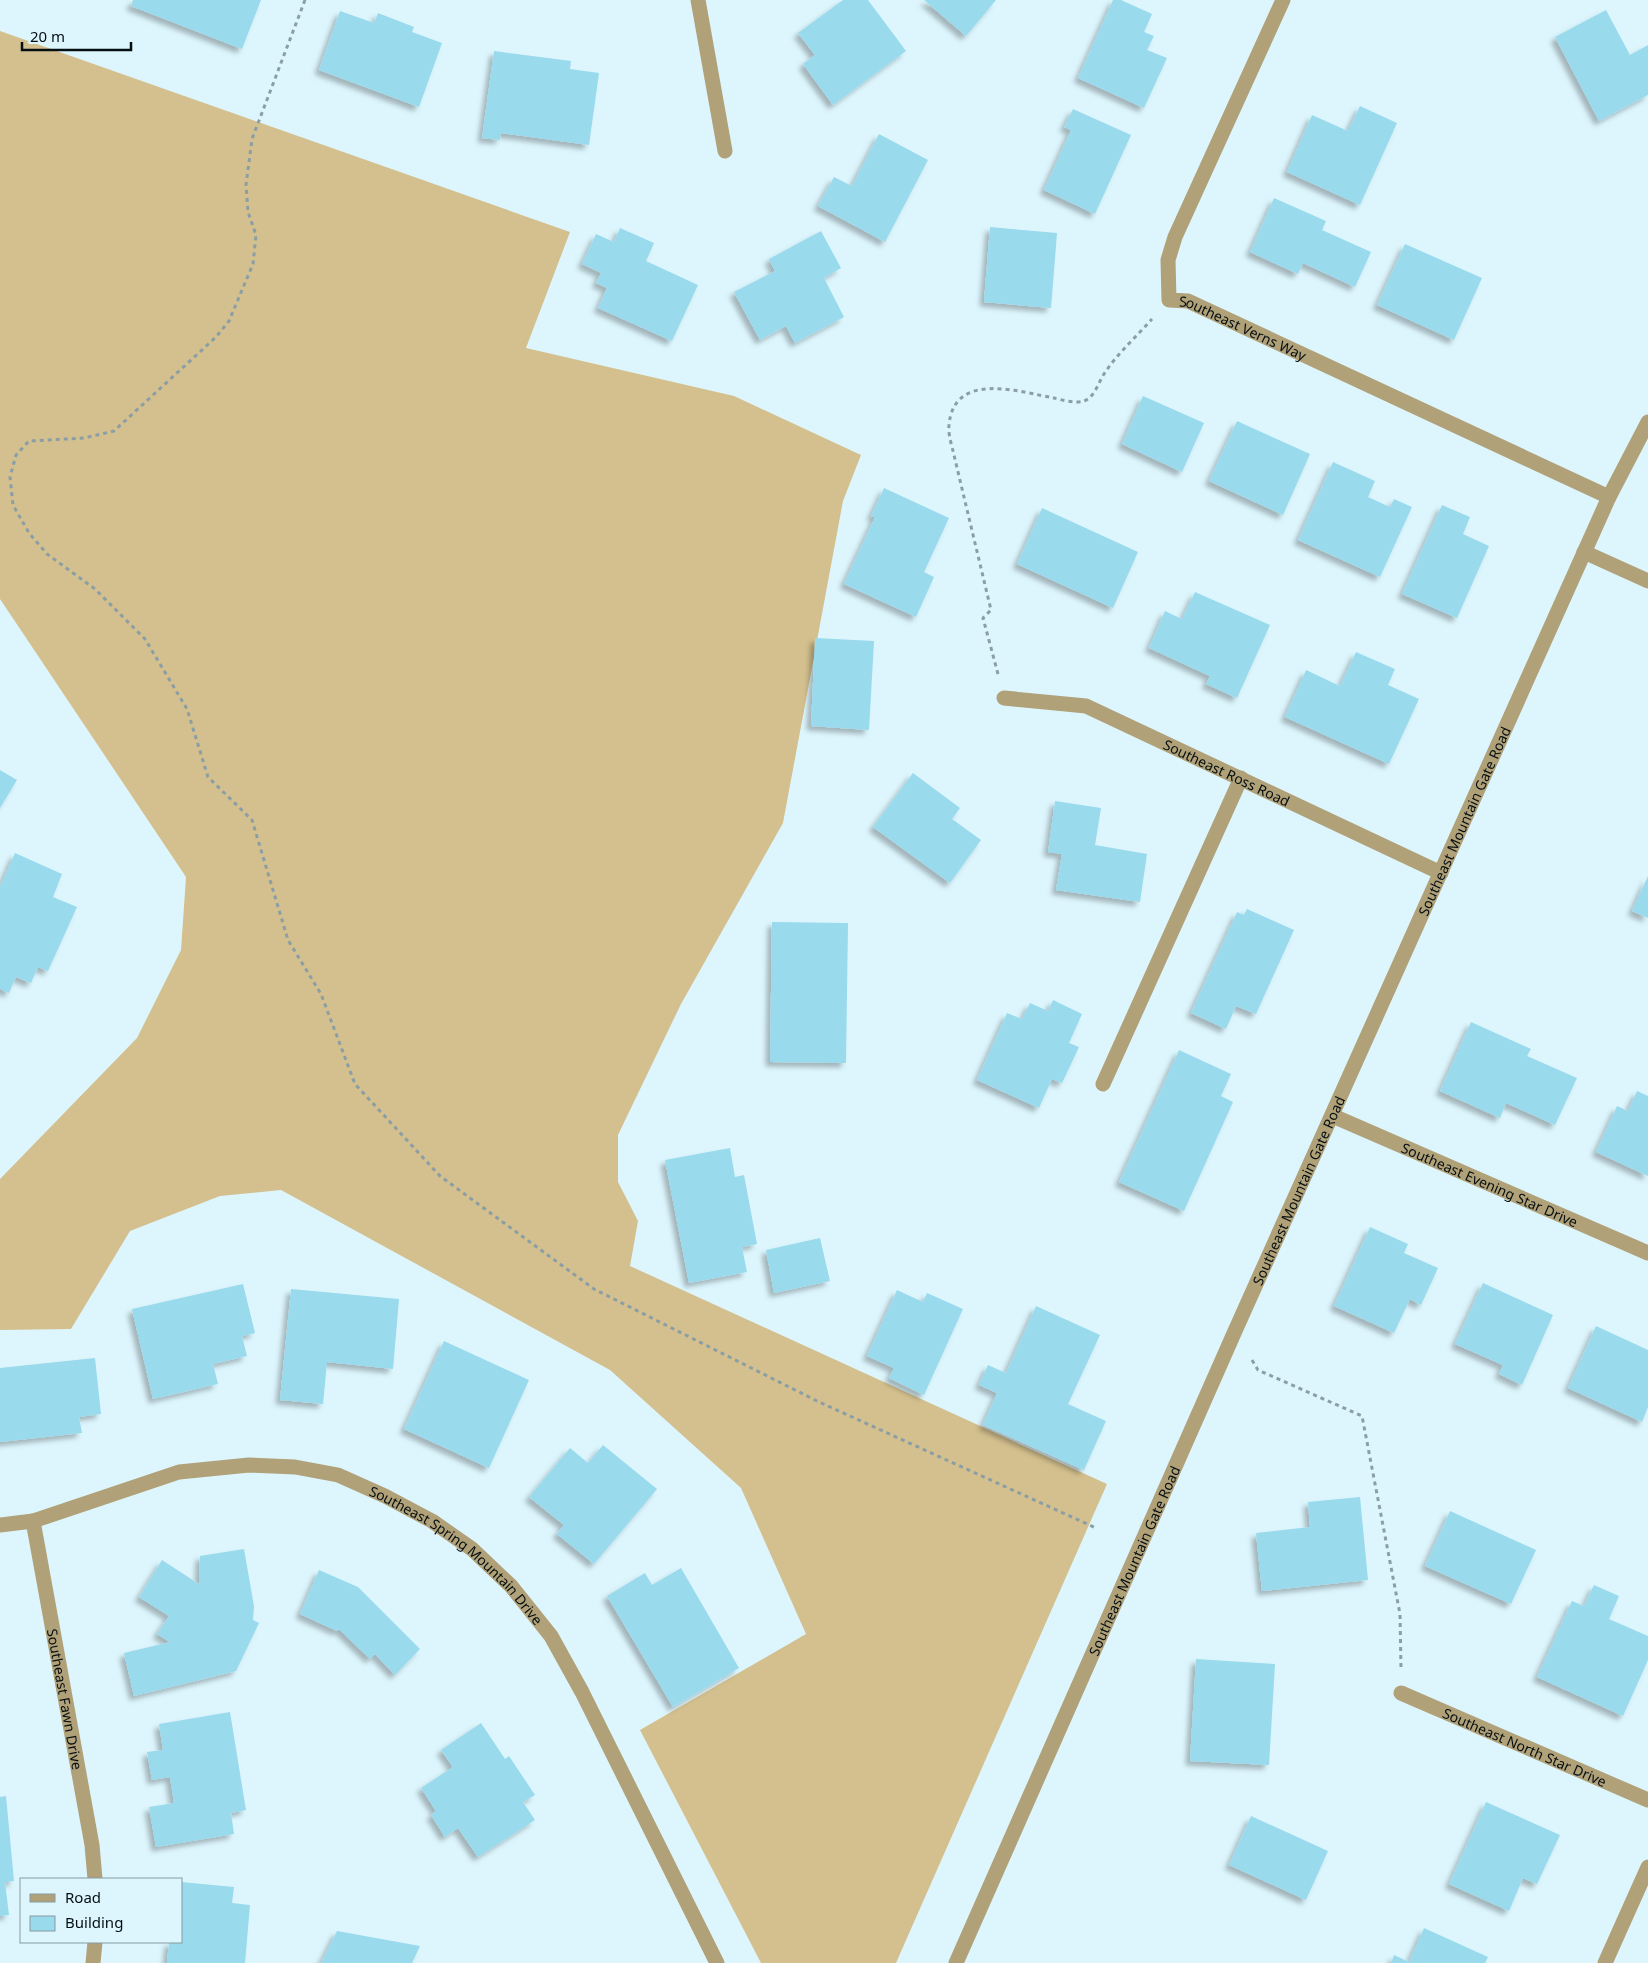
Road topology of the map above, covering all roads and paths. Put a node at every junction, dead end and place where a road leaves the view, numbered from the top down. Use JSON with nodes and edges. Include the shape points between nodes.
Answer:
{"nodes":[{"id":1,"x":305,"y":0,"type":"edge"},
{"id":2,"x":698,"y":0,"type":"edge"},
{"id":3,"x":1283,"y":0,"type":"edge"},
{"id":4,"x":725,"y":151,"type":"dead end"},
{"id":5,"x":1169,"y":300,"type":"junction"},
{"id":6,"x":1648,"y":422,"type":"edge"},
{"id":7,"x":1609,"y":496,"type":"junction"},
{"id":8,"x":1584,"y":552,"type":"junction"},
{"id":9,"x":1648,"y":581,"type":"edge"},
{"id":10,"x":1004,"y":698,"type":"joint"},
{"id":11,"x":1241,"y":778,"type":"junction"},
{"id":12,"x":1441,"y":873,"type":"junction"},
{"id":13,"x":1103,"y":1084,"type":"dead end"},
{"id":14,"x":1333,"y":1116,"type":"junction"},
{"id":15,"x":1648,"y":1253,"type":"edge"},
{"id":16,"x":1235,"y":1331,"type":"junction"},
{"id":17,"x":33,"y":1520,"type":"junction"},
{"id":18,"x":0,"y":1525,"type":"edge"},
{"id":19,"x":1096,"y":1528,"type":"dead end"},
{"id":20,"x":1401,"y":1693,"type":"joint"},
{"id":21,"x":1648,"y":1800,"type":"edge"},
{"id":22,"x":1648,"y":1867,"type":"edge"},
{"id":23,"x":95,"y":1878,"type":"edge"},
{"id":24,"x":95,"y":1943,"type":"edge"},
{"id":25,"x":93,"y":1963,"type":"edge"},
{"id":26,"x":717,"y":1963,"type":"edge"},
{"id":27,"x":956,"y":1963,"type":"edge"},
{"id":28,"x":1605,"y":1963,"type":"edge"}],
"edges":[{"from":1,"to":19,"type":"path","via":[[252,140],[246,185],[248,212],[256,235],[253,264],[229,321],[216,337],[114,431],[84,438],[29,441],[16,456],[10,477],[13,505],[29,533],[47,554],[96,589],[145,639],[186,709],[208,777],[252,820],[288,940],[321,994],[355,1084],[440,1176],[594,1289],[817,1401]]},
{"from":2,"to":4,"type":"street"},
{"from":3,"to":5,"type":"street","name":"Southeast Verns Way","via":[[1175,237],[1168,260]]},
{"from":5,"to":7,"type":"street","name":"Southeast Verns Way","via":[[1188,301]]},
{"from":5,"to":10,"type":"path","via":[[1111,365],[1097,389],[1084,401],[989,388],[968,392],[951,415],[949,427],[953,452],[991,610],[983,618]]},
{"from":6,"to":7,"type":"street","name":"Southeast Mountain Gate Road"},
{"from":7,"to":8,"type":"street","name":"Southeast Mountain Gate Road"},
{"from":8,"to":9,"type":"street"},
{"from":8,"to":12,"type":"street","name":"Southeast Mountain Gate Road"},
{"from":10,"to":11,"type":"street","name":"Southeast Ross Road","via":[[1086,706]]},
{"from":11,"to":12,"type":"street","name":"Southeast Ross Road"},
{"from":11,"to":13,"type":"street"},
{"from":12,"to":14,"type":"street","name":"Southeast Mountain Gate Road"},
{"from":14,"to":15,"type":"street","name":"Southeast Evening Star Drive"},
{"from":14,"to":16,"type":"street","name":"Southeast Mountain Gate Road"},
{"from":16,"to":20,"type":"path","via":[[1258,1370],[1362,1416],[1400,1614]]},
{"from":16,"to":27,"type":"street","name":"Southeast Mountain Gate Road"},
{"from":17,"to":18,"type":"street","name":"Southeast Spring Mountain Drive"},
{"from":17,"to":23,"type":"street","name":"Southeast Fawn Drive","via":[[92,1845]]},
{"from":17,"to":26,"type":"street","name":"Southeast Spring Mountain Drive","via":[[179,1472],[249,1465],[295,1467],[338,1475],[432,1521],[472,1549],[511,1586],[551,1636]]},
{"from":20,"to":21,"type":"street","name":"Southeast North Star Drive"},
{"from":22,"to":28,"type":"street"},
{"from":24,"to":25,"type":"street"}]}
